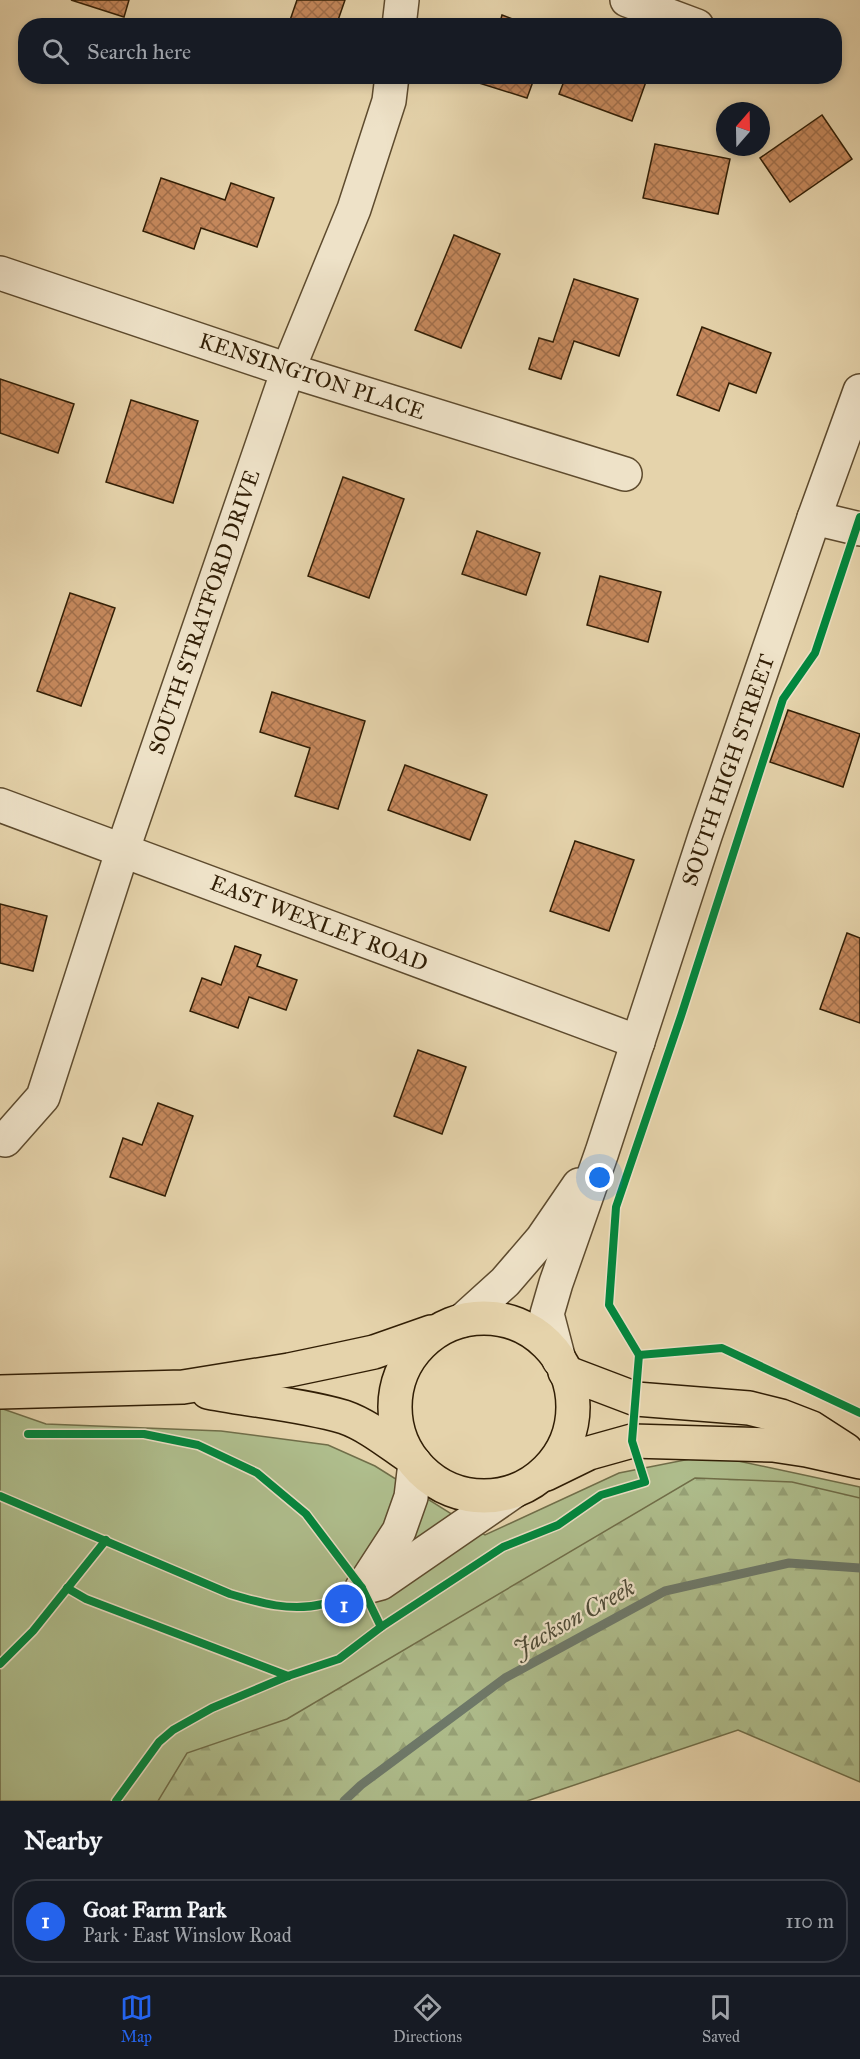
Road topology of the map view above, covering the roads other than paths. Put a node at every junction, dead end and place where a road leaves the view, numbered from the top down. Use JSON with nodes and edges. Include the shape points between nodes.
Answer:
{"nodes":[{"id":1,"x":402,"y":0,"type":"edge"},
{"id":2,"x":627,"y":0,"type":"edge"},
{"id":3,"x":400,"y":18,"type":"edge"},
{"id":4,"x":675,"y":18,"type":"edge"},
{"id":5,"x":391,"y":84,"type":"edge"},
{"id":6,"x":0,"y":273,"type":"edge"},
{"id":7,"x":288,"y":370,"type":"junction"},
{"id":8,"x":860,"y":391,"type":"edge"},
{"id":9,"x":625,"y":474,"type":"dead end"},
{"id":10,"x":814,"y":518,"type":"junction"},
{"id":11,"x":860,"y":529,"type":"edge"},
{"id":12,"x":0,"y":805,"type":"edge"},
{"id":13,"x":123,"y":849,"type":"junction"},
{"id":14,"x":638,"y":1042,"type":"junction"},
{"id":15,"x":5,"y":1140,"type":"dead end"},
{"id":16,"x":602,"y":1152,"type":"junction"},
{"id":17,"x":451,"y":1325,"type":"junction"},
{"id":18,"x":562,"y":1366,"type":"junction"},
{"id":19,"x":183,"y":1387,"type":"junction"},
{"id":20,"x":0,"y":1392,"type":"edge"},
{"id":21,"x":411,"y":1459,"type":"junction"},
{"id":22,"x":860,"y":1461,"type":"edge"},
{"id":23,"x":526,"y":1485,"type":"junction"}],
"edges":[{"from":1,"to":3,"type":"street"},
{"from":2,"to":4,"type":"street"},
{"from":5,"to":7,"type":"street","name":"SOUTH STRATFORD DRIVE","via":[[354,209]]},
{"from":6,"to":7,"type":"street","name":"KENSINGTON PLACE"},
{"from":7,"to":9,"type":"street","name":"KENSINGTON PLACE"},
{"from":7,"to":13,"type":"street","name":"SOUTH STRATFORD DRIVE"},
{"from":8,"to":10,"type":"street","name":"SOUTH HIGH STREET"},
{"from":10,"to":11,"type":"street"},
{"from":10,"to":14,"type":"street","name":"SOUTH HIGH STREET"},
{"from":12,"to":13,"type":"street","name":"EAST WEXLEY ROAD"},
{"from":13,"to":14,"type":"street","name":"EAST WEXLEY ROAD"},
{"from":13,"to":15,"type":"street","name":"SOUTH STRATFORD DRIVE","via":[[43,1097]]},
{"from":14,"to":16,"type":"street","name":"SOUTH HIGH STREET"},
{"from":16,"to":17,"type":"street","name":"SOUTH HIGH STREET","via":[[542,1239],[505,1282]]},
{"from":16,"to":18,"type":"street","name":"SOUTH HIGH STREET","via":[[547,1314]]},
{"from":17,"to":18,"type":"main road","via":[[484,1317],[505,1320],[544,1340]]},
{"from":17,"to":19,"type":"main road","via":[[374,1352]]},
{"from":17,"to":21,"type":"main road","via":[[419,1344],[405,1362],[397,1383],[393,1404],[398,1430]]},
{"from":18,"to":22,"type":"main road","via":[[636,1399],[749,1408],[781,1416],[812,1428]]},
{"from":18,"to":23,"type":"main road","via":[[573,1393],[569,1436],[559,1456]]},
{"from":19,"to":20,"type":"main road"},
{"from":19,"to":21,"type":"main road","via":[[346,1418]]},
{"from":21,"to":23,"type":"main road","via":[[428,1478],[454,1492],[483,1496]]},
{"from":21,"to":23,"type":"street","via":[[411,1497],[399,1531],[362,1588],[381,1583]]},
{"from":22,"to":23,"type":"main road","via":[[773,1445],[632,1441],[588,1454]]}]}
